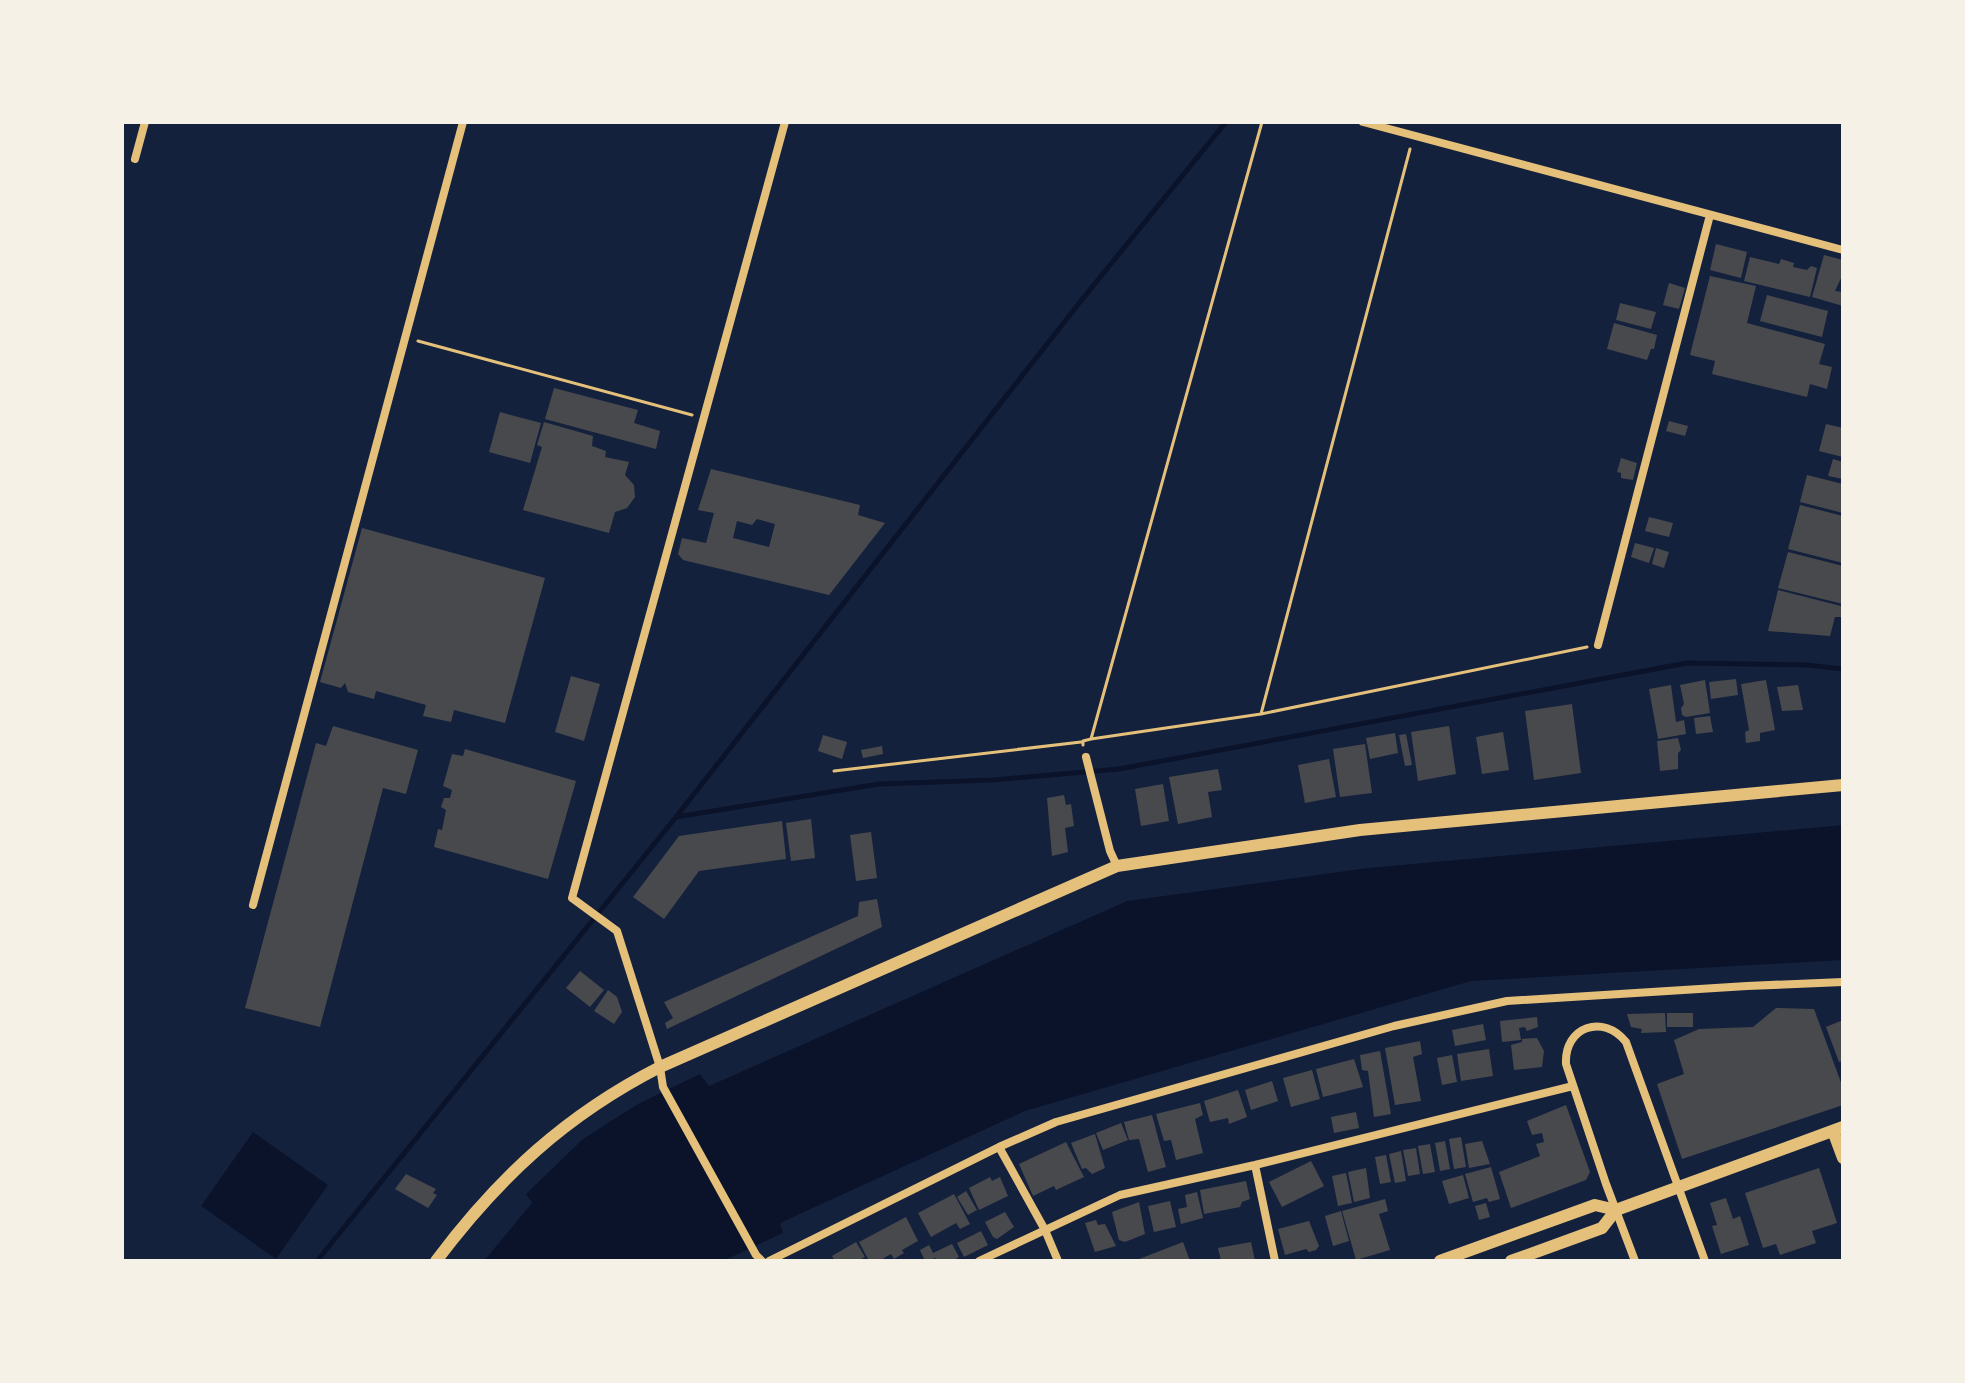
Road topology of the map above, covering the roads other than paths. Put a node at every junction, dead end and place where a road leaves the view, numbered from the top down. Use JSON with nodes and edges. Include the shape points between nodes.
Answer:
{"nodes":[{"id":1,"x":145,"y":122,"type":"edge"},
{"id":2,"x":463,"y":122,"type":"edge"},
{"id":3,"x":785,"y":122,"type":"edge"},
{"id":4,"x":1363,"y":122,"type":"edge"},
{"id":5,"x":135,"y":159,"type":"dead end"},
{"id":6,"x":1710,"y":215,"type":"junction"},
{"id":7,"x":1843,"y":250,"type":"edge"},
{"id":8,"x":1598,"y":645,"type":"road end"},
{"id":9,"x":1086,"y":757,"type":"road end"},
{"id":10,"x":1843,"y":785,"type":"edge"},
{"id":11,"x":1117,"y":866,"type":"junction"},
{"id":12,"x":253,"y":905,"type":"dead end"},
{"id":13,"x":1843,"y":982,"type":"edge"},
{"id":14,"x":660,"y":1067,"type":"junction"},
{"id":15,"x":1573,"y":1086,"type":"junction"},
{"id":16,"x":1838,"y":1129,"type":"edge"},
{"id":17,"x":999,"y":1147,"type":"junction"},
{"id":18,"x":1843,"y":1158,"type":"edge"},
{"id":19,"x":1255,"y":1165,"type":"junction"},
{"id":20,"x":1678,"y":1186,"type":"junction"},
{"id":21,"x":1616,"y":1210,"type":"junction"},
{"id":22,"x":1045,"y":1230,"type":"junction"},
{"id":23,"x":759,"y":1258,"type":"edge"},
{"id":24,"x":436,"y":1261,"type":"edge"},
{"id":25,"x":769,"y":1261,"type":"edge"},
{"id":26,"x":979,"y":1261,"type":"edge"},
{"id":27,"x":1058,"y":1261,"type":"edge"},
{"id":28,"x":1275,"y":1261,"type":"edge"},
{"id":29,"x":1440,"y":1261,"type":"edge"},
{"id":30,"x":1511,"y":1261,"type":"edge"},
{"id":31,"x":1635,"y":1261,"type":"edge"},
{"id":32,"x":1705,"y":1261,"type":"edge"}],
"edges":[{"from":1,"to":5,"type":"street"},
{"from":2,"to":12,"type":"street"},
{"from":3,"to":14,"type":"street","via":[[572,898],[617,931]]},
{"from":4,"to":6,"type":"street"},
{"from":6,"to":7,"type":"street"},
{"from":6,"to":8,"type":"street"},
{"from":9,"to":11,"type":"street"},
{"from":10,"to":11,"type":"street","via":[[1360,830]]},
{"from":11,"to":14,"type":"street"},
{"from":13,"to":17,"type":"street","via":[[1507,1001],[1469,1008],[1056,1122]]},
{"from":14,"to":23,"type":"street","via":[[663,1087]]},
{"from":14,"to":24,"type":"street","via":[[597,1102],[545,1141]]},
{"from":15,"to":19,"type":"street"},
{"from":15,"to":20,"type":"street","via":[[1565,1052],[1570,1041],[1590,1027],[1619,1034]]},
{"from":15,"to":21,"type":"street"},
{"from":16,"to":18,"type":"street"},
{"from":16,"to":20,"type":"street"},
{"from":17,"to":22,"type":"street"},
{"from":17,"to":25,"type":"street"},
{"from":19,"to":22,"type":"street","via":[[1120,1195]]},
{"from":19,"to":28,"type":"street"},
{"from":20,"to":21,"type":"street"},
{"from":20,"to":32,"type":"street"},
{"from":21,"to":29,"type":"street","via":[[1595,1205]]},
{"from":21,"to":30,"type":"street","via":[[1602,1228]]},
{"from":21,"to":31,"type":"street"},
{"from":22,"to":26,"type":"street"},
{"from":22,"to":27,"type":"street"}]}
